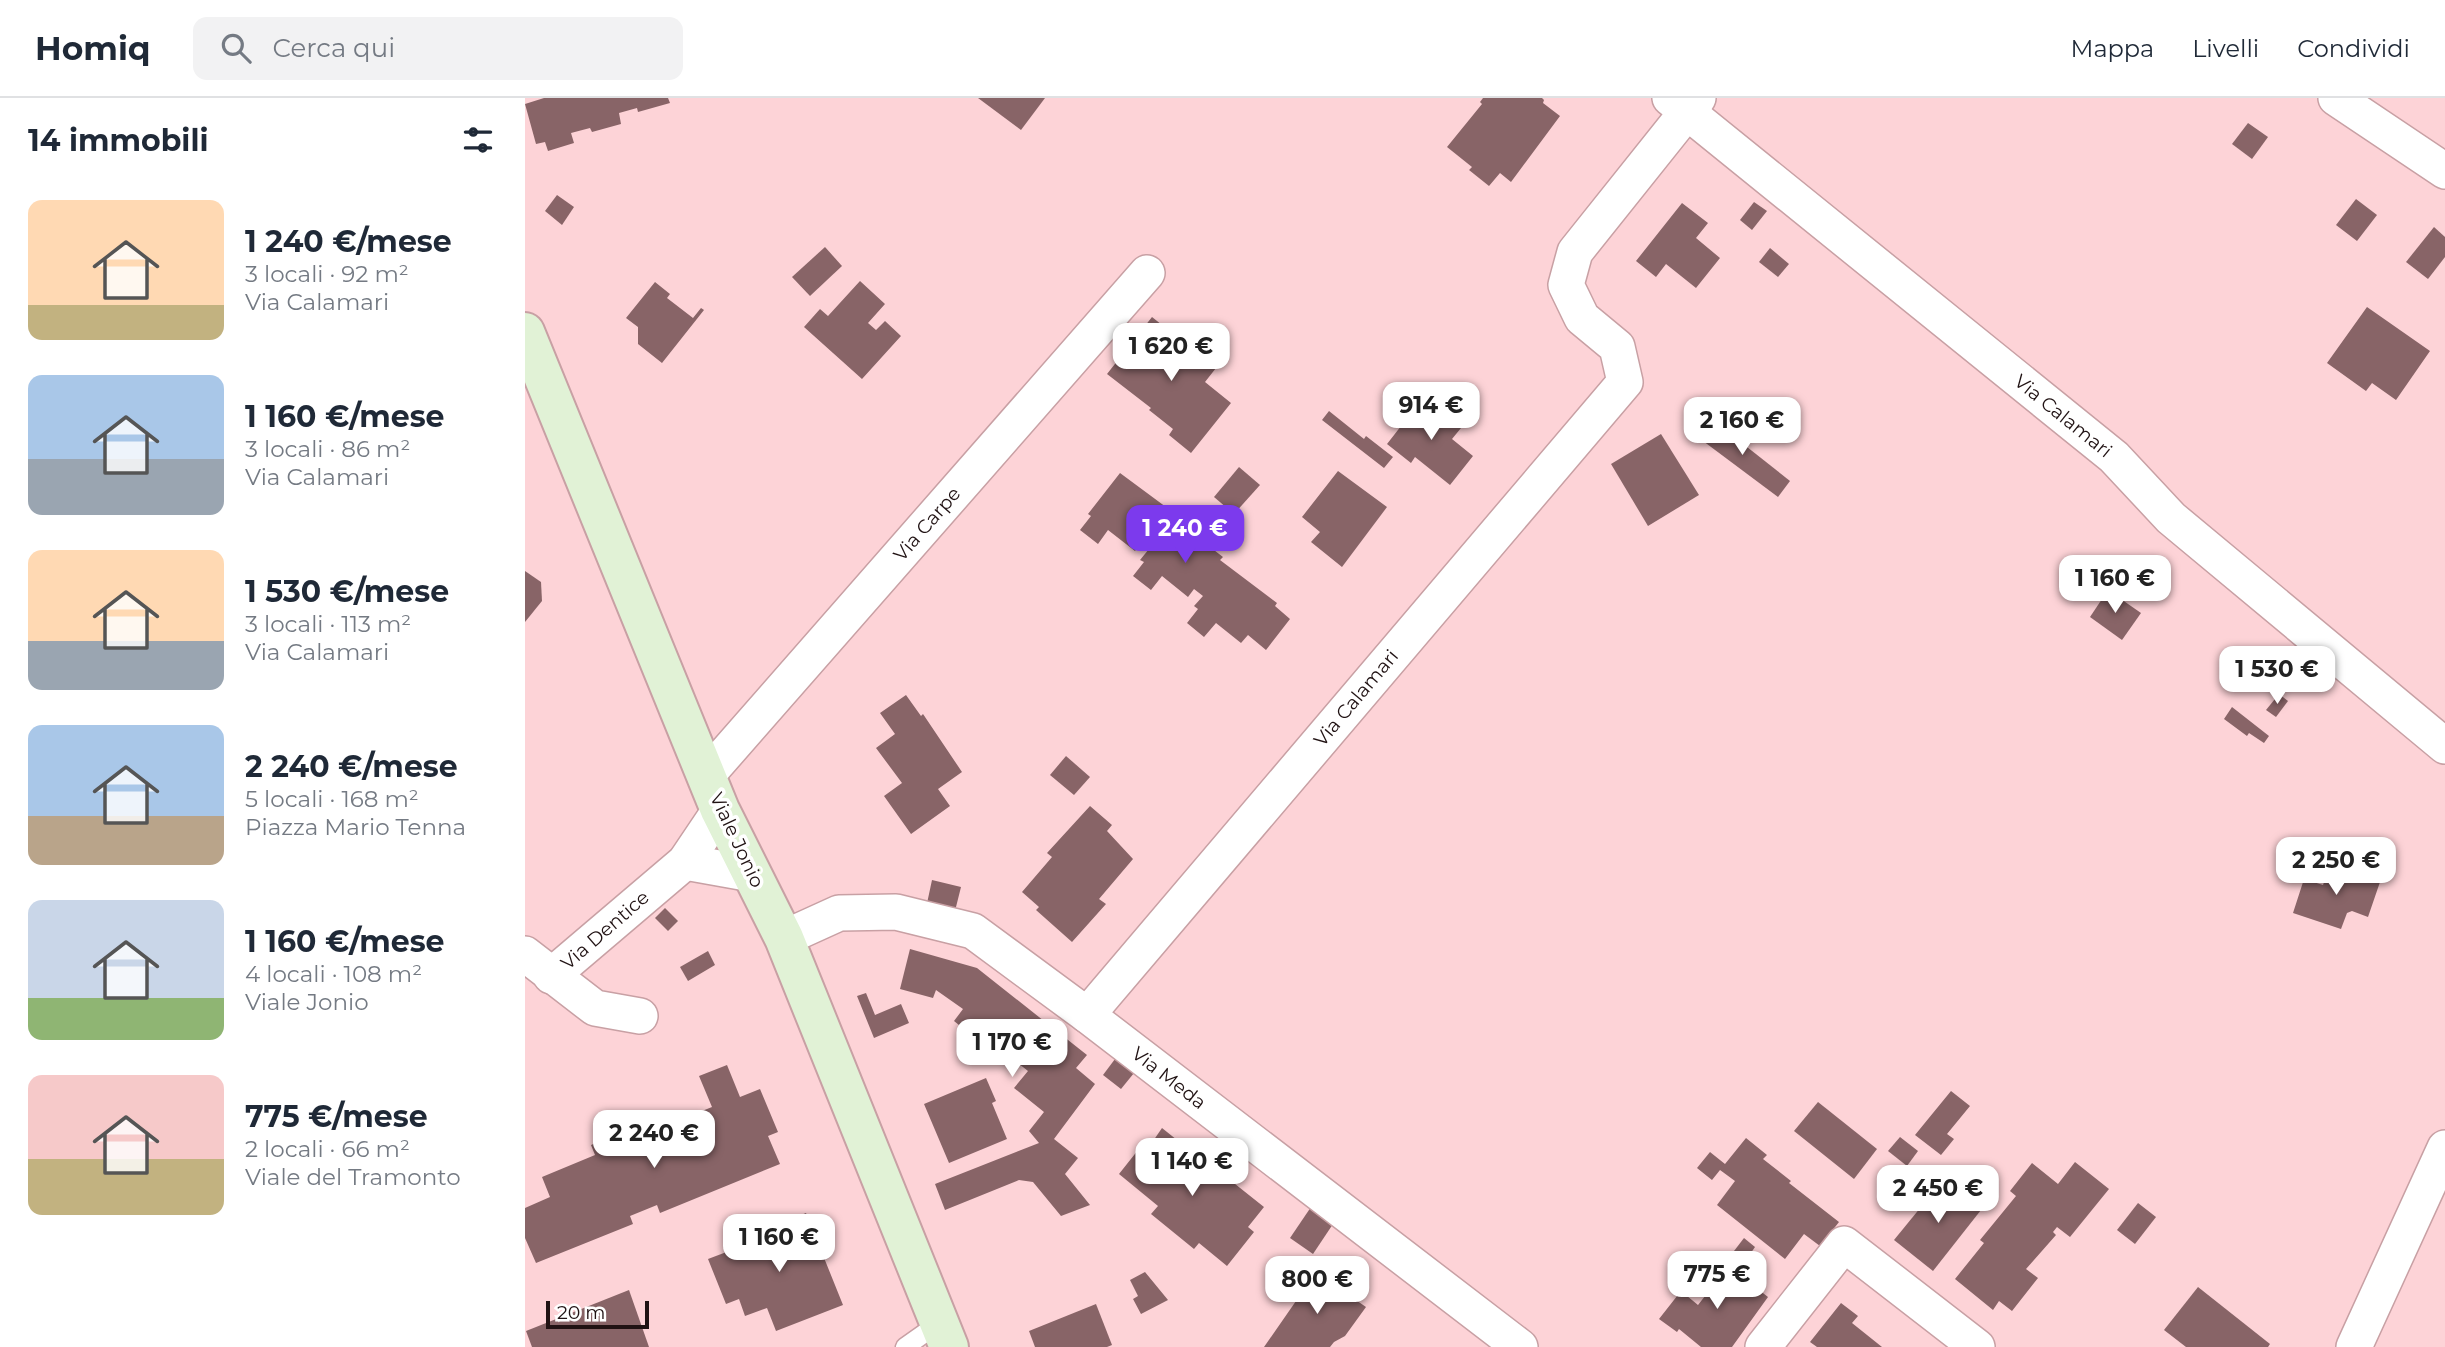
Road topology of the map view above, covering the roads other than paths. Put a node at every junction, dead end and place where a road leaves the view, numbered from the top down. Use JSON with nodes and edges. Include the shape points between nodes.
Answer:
{"nodes":[{"id":1,"x":2336,"y":98,"type":"edge"},
{"id":2,"x":1685,"y":102,"type":"edge"},
{"id":3,"x":2445,"y":171,"type":"edge"},
{"id":4,"x":1147,"y":273,"type":"dead end"},
{"id":5,"x":525,"y":332,"type":"edge"},
{"id":6,"x":2445,"y":746,"type":"edge"},
{"id":7,"x":707,"y":775,"type":"junction"},
{"id":8,"x":720,"y":810,"type":"junction"},
{"id":9,"x":685,"y":862,"type":"junction"},
{"id":10,"x":752,"y":874,"type":"junction"},
{"id":11,"x":784,"y":938,"type":"junction"},
{"id":12,"x":538,"y":965,"type":"edge"},
{"id":13,"x":1087,"y":1015,"type":"junction"},
{"id":14,"x":640,"y":1016,"type":"dead end"},
{"id":15,"x":2445,"y":1148,"type":"edge"},
{"id":16,"x":944,"y":1335,"type":"edge"},
{"id":17,"x":905,"y":1347,"type":"edge"},
{"id":18,"x":1520,"y":1347,"type":"edge"},
{"id":19,"x":1763,"y":1347,"type":"edge"},
{"id":20,"x":1977,"y":1347,"type":"edge"},
{"id":21,"x":2354,"y":1347,"type":"edge"}],
"edges":[{"from":1,"to":3,"type":"street"},
{"from":2,"to":6,"type":"street","name":"Via Calamari","via":[[2114,457],[2171,518]]},
{"from":2,"to":13,"type":"street","name":"Via Calamari","via":[[1575,252],[1566,285],[1582,318],[1617,347],[1625,382]]},
{"from":4,"to":7,"type":"street","name":"Via Carpe"},
{"from":5,"to":7,"type":"street","name":"Viale Jonio"},
{"from":7,"to":8,"type":"street","name":"Viale Jonio"},
{"from":8,"to":9,"type":"street","name":"Via Dentice"},
{"from":8,"to":10,"type":"street","name":"Viale Jonio"},
{"from":9,"to":10,"type":"street"},
{"from":9,"to":12,"type":"street","name":"Via Dentice"},
{"from":10,"to":11,"type":"street","name":"Viale Jonio"},
{"from":11,"to":13,"type":"street","name":"Via Meda","via":[[839,912],[896,912],[973,932]]},
{"from":11,"to":16,"type":"street","name":"Viale Jonio"},
{"from":12,"to":14,"type":"street","via":[[595,1008]]},
{"from":13,"to":18,"type":"street","name":"Via Meda"},
{"from":15,"to":21,"type":"street"},
{"from":16,"to":17,"type":"lane"},
{"from":19,"to":20,"type":"street","via":[[1845,1244]]}]}
